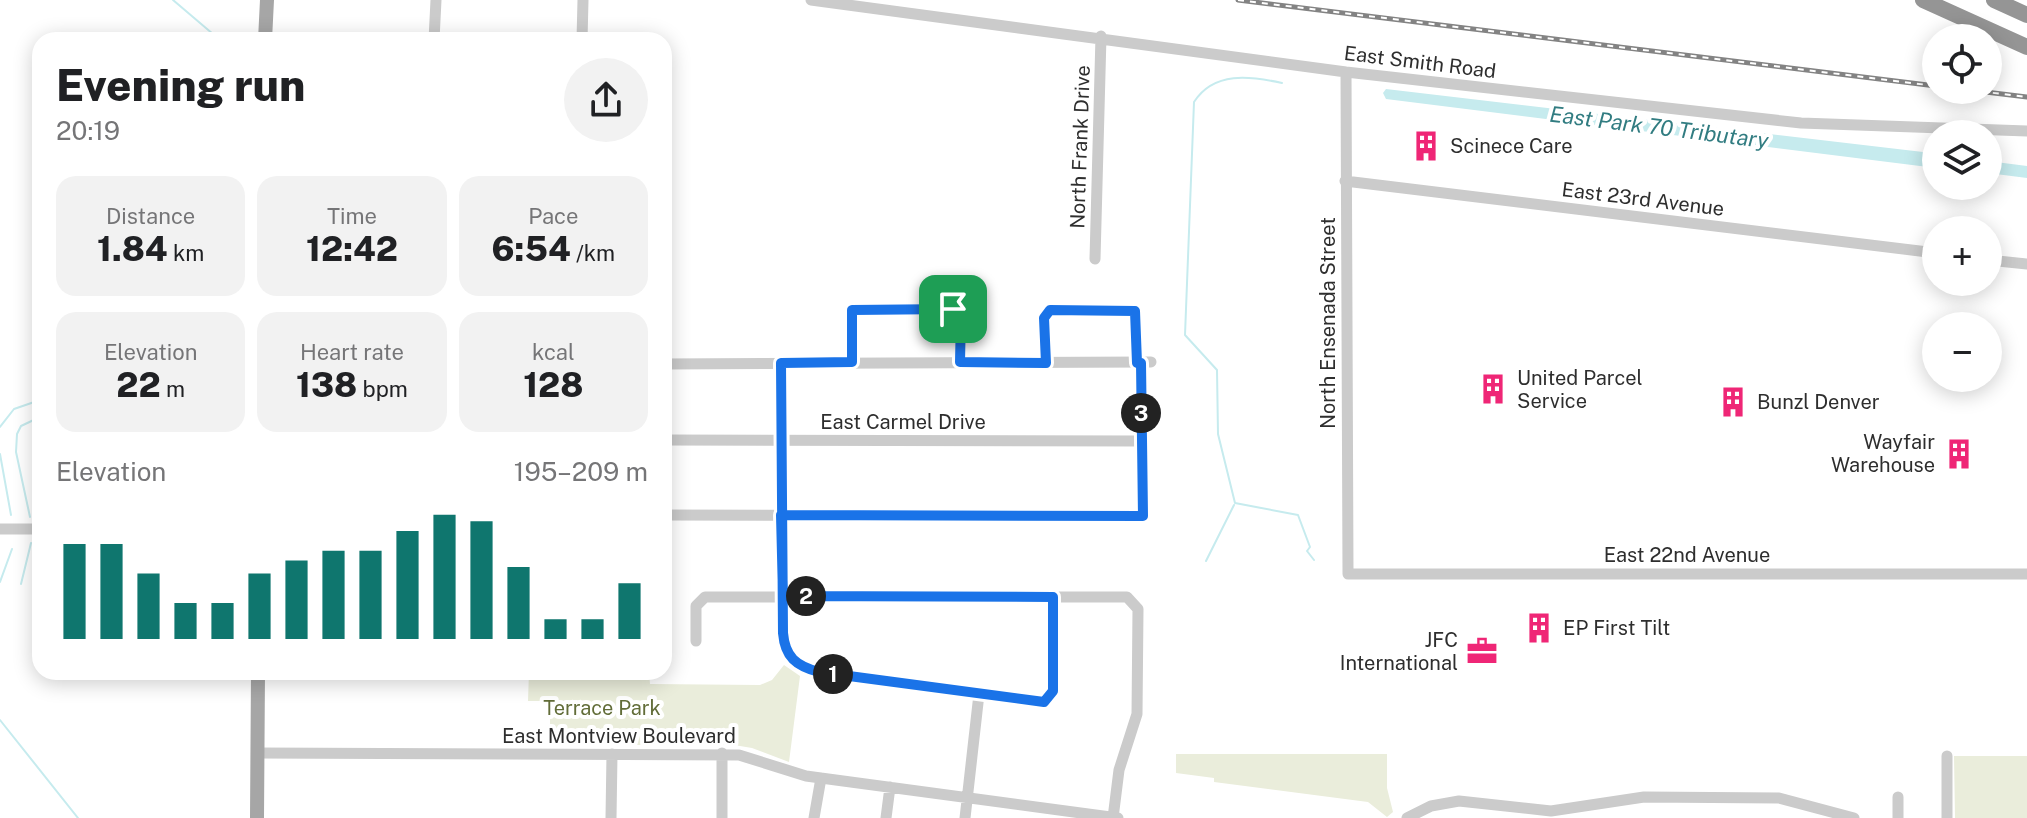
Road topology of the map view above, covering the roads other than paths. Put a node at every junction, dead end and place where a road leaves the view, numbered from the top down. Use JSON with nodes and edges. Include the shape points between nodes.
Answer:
{"nodes":[{"id":1,"x":267,"y":0,"type":"edge"},
{"id":2,"x":436,"y":0,"type":"edge"},
{"id":3,"x":583,"y":0,"type":"edge"},
{"id":4,"x":811,"y":0,"type":"edge"},
{"id":5,"x":1923,"y":0,"type":"edge"},
{"id":6,"x":1994,"y":0,"type":"edge"},
{"id":7,"x":2027,"y":15,"type":"edge"},
{"id":8,"x":265,"y":32,"type":"edge"},
{"id":9,"x":434,"y":32,"type":"edge"},
{"id":10,"x":582,"y":32,"type":"edge"},
{"id":11,"x":1101,"y":36,"type":"junction"},
{"id":12,"x":2027,"y":47,"type":"edge"},
{"id":13,"x":1346,"y":72,"type":"junction"},
{"id":14,"x":2027,"y":131,"type":"edge"},
{"id":15,"x":1345,"y":181,"type":"junction"},
{"id":16,"x":1922,"y":251,"type":"edge"},
{"id":17,"x":1095,"y":259,"type":"dead end"},
{"id":18,"x":2002,"y":261,"type":"edge"},
{"id":19,"x":2027,"y":264,"type":"edge"},
{"id":20,"x":852,"y":362,"type":"junction"},
{"id":21,"x":960,"y":362,"type":"junction"},
{"id":22,"x":781,"y":363,"type":"junction"},
{"id":23,"x":1046,"y":363,"type":"junction"},
{"id":24,"x":1143,"y":363,"type":"junction"},
{"id":25,"x":672,"y":364,"type":"edge"},
{"id":26,"x":672,"y":440,"type":"edge"},
{"id":27,"x":781,"y":440,"type":"junction"},
{"id":28,"x":1142,"y":441,"type":"junction"},
{"id":29,"x":672,"y":515,"type":"edge"},
{"id":30,"x":781,"y":515,"type":"junction"},
{"id":31,"x":0,"y":529,"type":"edge"},
{"id":32,"x":32,"y":529,"type":"edge"},
{"id":33,"x":1348,"y":574,"type":"joint"},
{"id":34,"x":2027,"y":574,"type":"edge"},
{"id":35,"x":783,"y":596,"type":"junction"},
{"id":36,"x":1053,"y":597,"type":"junction"},
{"id":37,"x":696,"y":641,"type":"dead end"},
{"id":38,"x":258,"y":680,"type":"edge"},
{"id":39,"x":979,"y":694,"type":"junction"},
{"id":40,"x":257,"y":753,"type":"junction"},
{"id":41,"x":722,"y":753,"type":"junction"},
{"id":42,"x":612,"y":754,"type":"junction"},
{"id":43,"x":1947,"y":756,"type":"dead end"},
{"id":44,"x":821,"y":778,"type":"junction"},
{"id":45,"x":890,"y":787,"type":"junction"},
{"id":46,"x":966,"y":797,"type":"junction"},
{"id":47,"x":1898,"y":797,"type":"dead end"},
{"id":48,"x":1049,"y":813,"type":"edge"},
{"id":49,"x":257,"y":818,"type":"edge"},
{"id":50,"x":611,"y":818,"type":"edge"},
{"id":51,"x":722,"y":818,"type":"edge"},
{"id":52,"x":814,"y":818,"type":"edge"},
{"id":53,"x":886,"y":818,"type":"edge"},
{"id":54,"x":965,"y":818,"type":"edge"},
{"id":55,"x":1116,"y":818,"type":"edge"},
{"id":56,"x":1407,"y":818,"type":"edge"},
{"id":57,"x":1854,"y":818,"type":"edge"},
{"id":58,"x":1898,"y":818,"type":"edge"},
{"id":59,"x":1947,"y":818,"type":"edge"}],
"edges":[{"from":1,"to":8,"type":"main road"},
{"from":2,"to":9,"type":"street"},
{"from":3,"to":10,"type":"street"},
{"from":4,"to":11,"type":"street","name":"East Smith Road"},
{"from":5,"to":12,"type":"highway"},
{"from":6,"to":7,"type":"highway"},
{"from":11,"to":13,"type":"street","name":"East Smith Road"},
{"from":11,"to":17,"type":"street","name":"North Frank Drive"},
{"from":13,"to":14,"type":"street","name":"East Smith Road","via":[[1801,123]]},
{"from":13,"to":15,"type":"street","name":"North Ensenada Street"},
{"from":15,"to":16,"type":"street","name":"East 23rd Avenue"},
{"from":15,"to":33,"type":"street","name":"North Ensenada Street"},
{"from":18,"to":19,"type":"street"},
{"from":20,"to":21,"type":"street"},
{"from":20,"to":21,"type":"street","via":[[850,316],[858,309],[959,310]]},
{"from":20,"to":22,"type":"street"},
{"from":21,"to":23,"type":"street"},
{"from":22,"to":25,"type":"street"},
{"from":22,"to":27,"type":"street"},
{"from":23,"to":24,"type":"street"},
{"from":23,"to":24,"type":"street","via":[[1046,312],[1070,309],[1135,311]]},
{"from":24,"to":28,"type":"street"},
{"from":26,"to":27,"type":"street","name":"East Carmel Drive"},
{"from":27,"to":28,"type":"street","name":"East Carmel Drive"},
{"from":27,"to":30,"type":"street"},
{"from":28,"to":30,"type":"street","via":[[1145,511],[1137,517]]},
{"from":29,"to":30,"type":"street"},
{"from":30,"to":35,"type":"street"},
{"from":31,"to":32,"type":"street"},
{"from":33,"to":34,"type":"street","name":"East 22nd Avenue"},
{"from":35,"to":36,"type":"street"},
{"from":35,"to":37,"type":"street","via":[[700,598]]},
{"from":35,"to":39,"type":"street","via":[[784,645],[799,666]]},
{"from":36,"to":39,"type":"street","via":[[1049,699]]},
{"from":36,"to":55,"type":"street","via":[[1127,597],[1136,604],[1137,714],[1119,770]]},
{"from":38,"to":40,"type":"main road"},
{"from":39,"to":46,"type":"street"},
{"from":40,"to":42,"type":"street","name":"East Montview Boulevard"},
{"from":40,"to":49,"type":"main road"},
{"from":41,"to":42,"type":"street","name":"East Montview Boulevard"},
{"from":41,"to":44,"type":"street","name":"East Montview Boulevard"},
{"from":41,"to":51,"type":"street"},
{"from":42,"to":50,"type":"street"},
{"from":43,"to":59,"type":"street"},
{"from":44,"to":45,"type":"street","name":"East Montview Boulevard"},
{"from":44,"to":52,"type":"street"},
{"from":45,"to":46,"type":"street","name":"East Montview Boulevard"},
{"from":45,"to":53,"type":"street"},
{"from":46,"to":48,"type":"street","name":"East Montview Boulevard"},
{"from":46,"to":54,"type":"street"},
{"from":47,"to":58,"type":"street"},
{"from":48,"to":55,"type":"street","name":"East Montview Boulevard"},
{"from":56,"to":57,"type":"street","via":[[1459,801],[1551,811],[1644,797],[1792,799]]}]}
